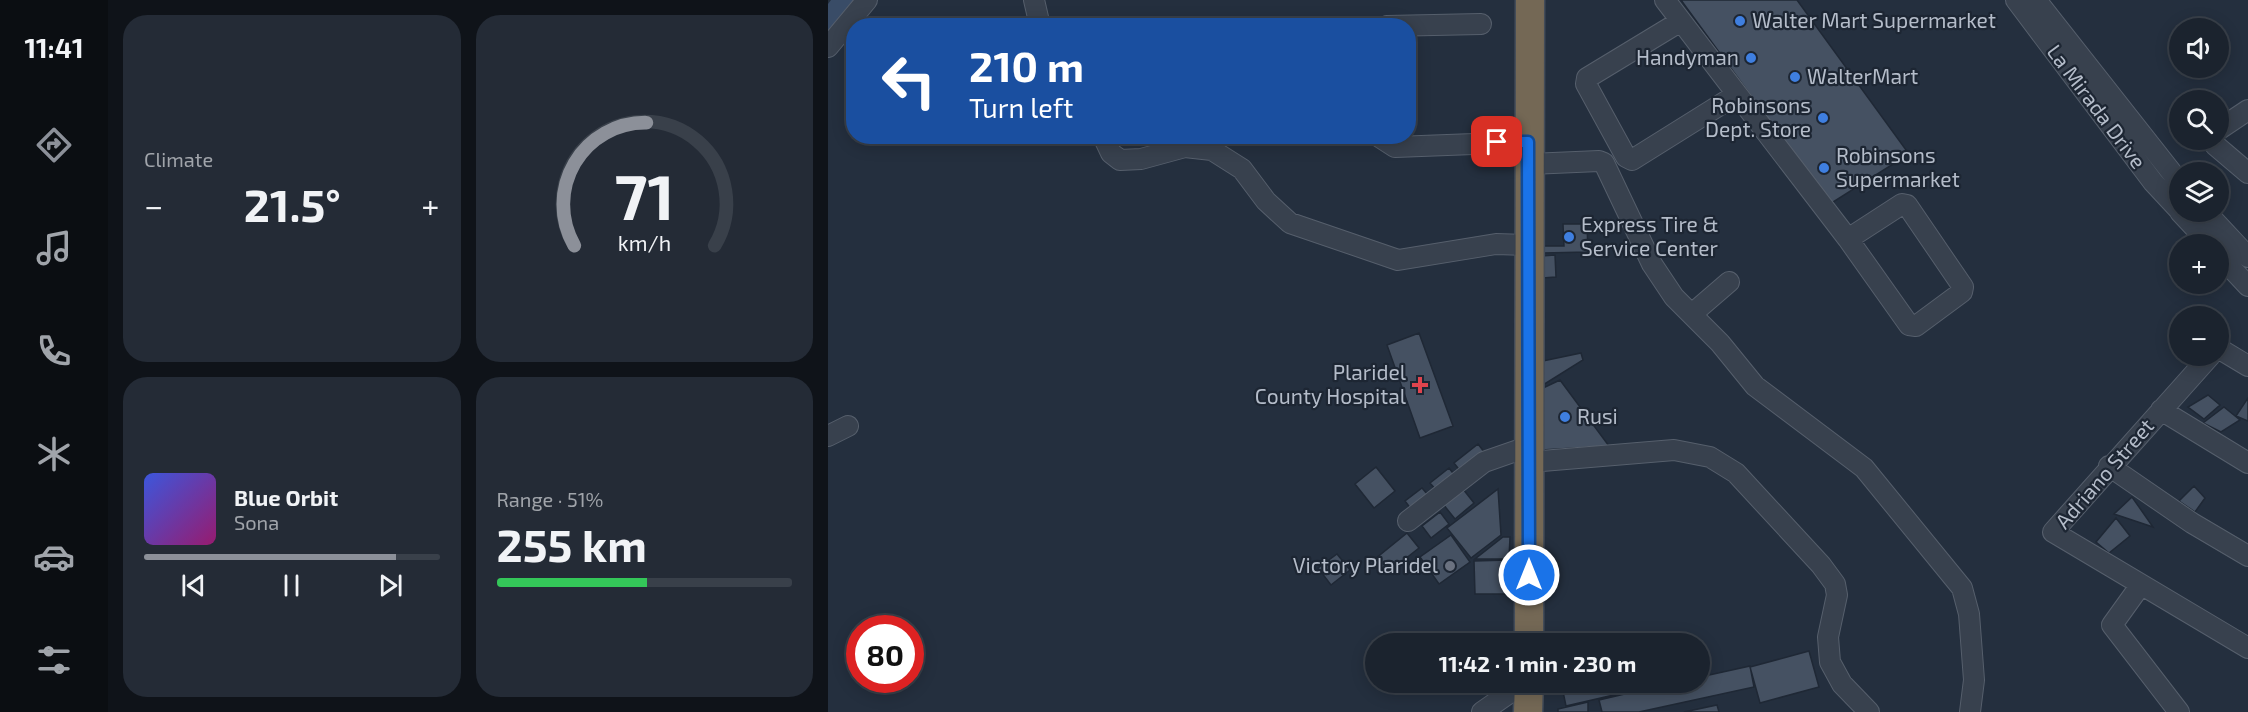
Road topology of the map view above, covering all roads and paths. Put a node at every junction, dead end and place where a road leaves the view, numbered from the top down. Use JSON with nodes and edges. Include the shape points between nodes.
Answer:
{"nodes":[{"id":1,"x":867,"y":0,"type":"edge"},
{"id":2,"x":1034,"y":0,"type":"edge"},
{"id":3,"x":1530,"y":0,"type":"edge"},
{"id":4,"x":1665,"y":0,"type":"edge"},
{"id":5,"x":2024,"y":1,"type":"edge"},
{"id":6,"x":852,"y":18,"type":"edge"},
{"id":7,"x":1038,"y":18,"type":"edge"},
{"id":8,"x":1681,"y":21,"type":"junction"},
{"id":9,"x":1480,"y":24,"type":"dead end"},
{"id":10,"x":846,"y":25,"type":"edge"},
{"id":11,"x":1416,"y":25,"type":"edge"},
{"id":12,"x":828,"y":47,"type":"edge"},
{"id":13,"x":1736,"y":94,"type":"junction"},
{"id":14,"x":2248,"y":110,"type":"edge"},
{"id":15,"x":2229,"y":123,"type":"edge"},
{"id":16,"x":2127,"y":132,"type":"junction"},
{"id":17,"x":1107,"y":144,"type":"edge"},
{"id":18,"x":1390,"y":144,"type":"edge"},
{"id":19,"x":2221,"y":150,"type":"edge"},
{"id":20,"x":1529,"y":153,"type":"junction"},
{"id":21,"x":2169,"y":172,"type":"edge"},
{"id":22,"x":2248,"y":173,"type":"edge"},
{"id":23,"x":2169,"y":199,"type":"edge"},
{"id":24,"x":2190,"y":222,"type":"edge"},
{"id":25,"x":2215,"y":222,"type":"edge"},
{"id":26,"x":2201,"y":234,"type":"edge"},
{"id":27,"x":1848,"y":239,"type":"junction"},
{"id":28,"x":1530,"y":245,"type":"junction"},
{"id":29,"x":2248,"y":257,"type":"edge"},
{"id":30,"x":2229,"y":266,"type":"edge"},
{"id":31,"x":1729,"y":282,"type":"dead end"},
{"id":32,"x":2248,"y":286,"type":"edge"},
{"id":33,"x":1693,"y":313,"type":"junction"},
{"id":34,"x":2229,"y":355,"type":"edge"},
{"id":35,"x":2201,"y":366,"type":"edge"},
{"id":36,"x":2248,"y":366,"type":"edge"},
{"id":37,"x":2161,"y":410,"type":"junction"},
{"id":38,"x":848,"y":426,"type":"dead end"},
{"id":39,"x":828,"y":436,"type":"edge"},
{"id":40,"x":1530,"y":454,"type":"junction"},
{"id":41,"x":2248,"y":463,"type":"edge"},
{"id":42,"x":2109,"y":466,"type":"junction"},
{"id":43,"x":1408,"y":521,"type":"dead end"},
{"id":44,"x":2248,"y":556,"type":"edge"},
{"id":45,"x":2140,"y":585,"type":"junction"},
{"id":46,"x":1529,"y":633,"type":"edge"},
{"id":47,"x":2248,"y":648,"type":"edge"},
{"id":48,"x":1510,"y":693,"type":"edge"},
{"id":49,"x":1527,"y":693,"type":"edge"},
{"id":50,"x":1482,"y":712,"type":"edge"},
{"id":51,"x":1528,"y":712,"type":"edge"},
{"id":52,"x":1869,"y":712,"type":"edge"},
{"id":53,"x":1971,"y":712,"type":"edge"},
{"id":54,"x":2179,"y":712,"type":"edge"}],
"edges":[{"from":1,"to":6,"type":"street"},
{"from":2,"to":7,"type":"street"},
{"from":3,"to":20,"type":"highway"},
{"from":4,"to":8,"type":"street"},
{"from":5,"to":16,"type":"street","name":"La Mirada Drive"},
{"from":8,"to":13,"type":"street"},
{"from":8,"to":13,"type":"street","via":[[1587,78],[1586,84],[1626,157],[1632,160]]},
{"from":9,"to":11,"type":"street"},
{"from":10,"to":12,"type":"street"},
{"from":13,"to":27,"type":"street"},
{"from":14,"to":15,"type":"street"},
{"from":16,"to":21,"type":"street","name":"La Mirada Drive"},
{"from":16,"to":23,"type":"street","name":"La Mirada Drive","via":[[2153,182]]},
{"from":17,"to":28,"type":"street","via":[[1120,160],[1141,159],[1185,147],[1212,150],[1242,170],[1266,201],[1290,223],[1398,260],[1496,244]]},
{"from":18,"to":20,"type":"street"},
{"from":19,"to":22,"type":"street"},
{"from":20,"to":28,"type":"highway"},
{"from":20,"to":33,"type":"street","via":[[1604,163],[1652,264],[1674,297]]},
{"from":24,"to":26,"type":"street","name":"La Mirada Drive"},
{"from":25,"to":29,"type":"street"},
{"from":27,"to":27,"type":"street","via":[[1909,325],[1916,326],[1962,292],[1963,287],[1907,205],[1902,204]]},
{"from":28,"to":40,"type":"highway"},
{"from":30,"to":32,"type":"street"},
{"from":31,"to":33,"type":"street"},
{"from":33,"to":53,"type":"street","via":[[1755,386],[1864,468],[1962,588],[1969,614],[1974,669]]},
{"from":34,"to":36,"type":"street"},
{"from":35,"to":37,"type":"street","name":"Adriano Street"},
{"from":37,"to":41,"type":"street"},
{"from":37,"to":42,"type":"street","name":"Adriano Street"},
{"from":38,"to":39,"type":"street"},
{"from":40,"to":43,"type":"street","via":[[1484,462]]},
{"from":40,"to":46,"type":"highway"},
{"from":40,"to":52,"type":"street","via":[[1674,450],[1710,458],[1736,473],[1835,584],[1837,595],[1828,637],[1830,662],[1842,684]]},
{"from":42,"to":44,"type":"street"},
{"from":42,"to":45,"type":"street","name":"Adriano Street","via":[[2053,532]]},
{"from":45,"to":47,"type":"street","name":"Adriano Street"},
{"from":45,"to":54,"type":"street","via":[[2112,625]]},
{"from":48,"to":50,"type":"street"},
{"from":49,"to":51,"type":"highway"}]}
